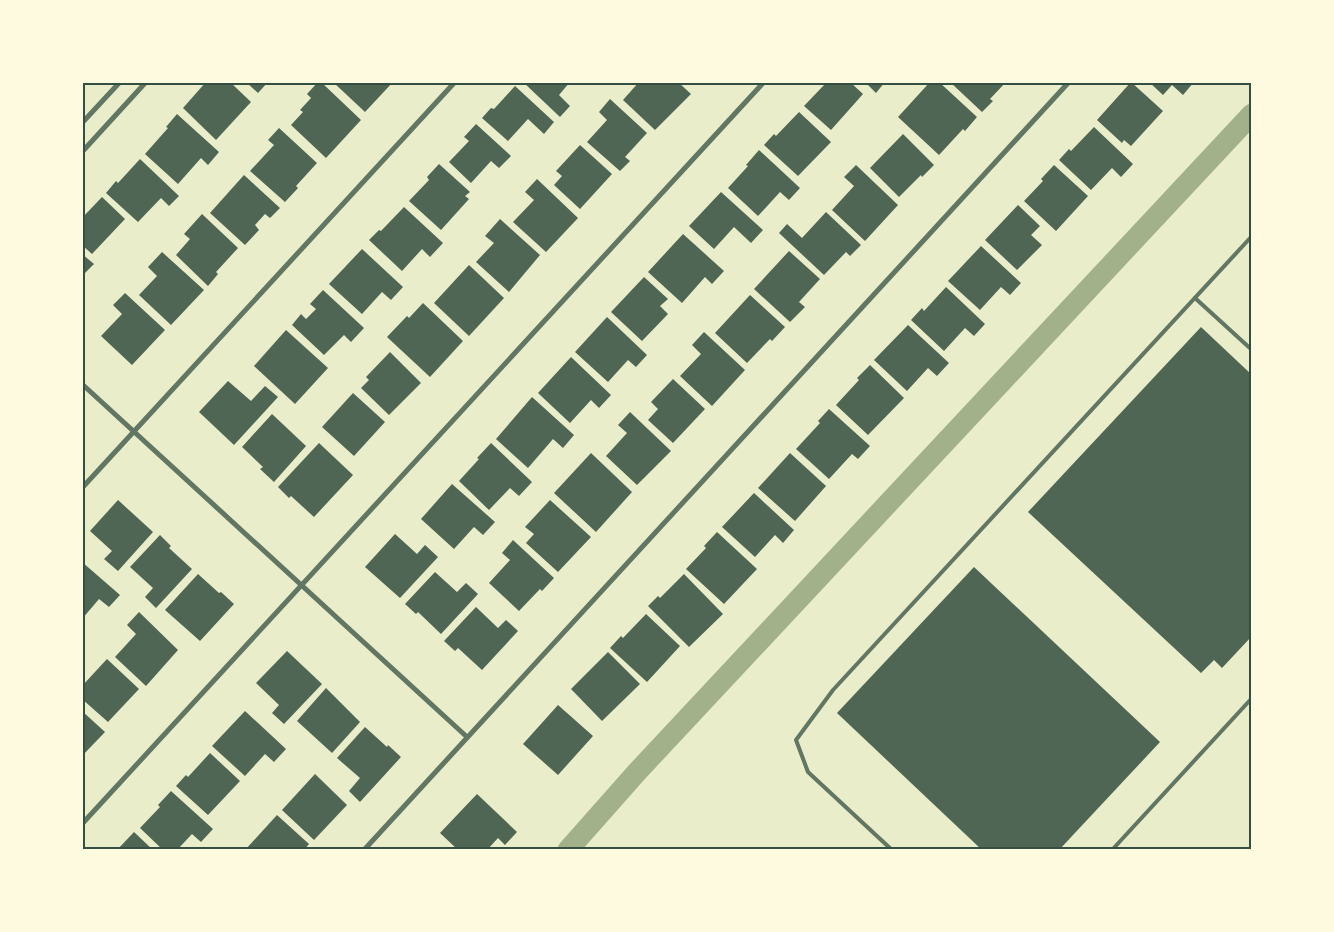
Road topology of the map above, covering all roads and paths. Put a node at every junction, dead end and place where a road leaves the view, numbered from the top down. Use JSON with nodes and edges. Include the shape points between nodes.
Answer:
{"nodes":[{"id":1,"x":120,"y":82,"type":"edge"},
{"id":2,"x":146,"y":82,"type":"edge"},
{"id":3,"x":456,"y":82,"type":"edge"},
{"id":4,"x":764,"y":82,"type":"edge"},
{"id":5,"x":1069,"y":82,"type":"edge"},
{"id":6,"x":82,"y":123,"type":"edge"},
{"id":7,"x":82,"y":152,"type":"edge"},
{"id":8,"x":1252,"y":236,"type":"edge"},
{"id":9,"x":1195,"y":298,"type":"junction"},
{"id":10,"x":1252,"y":350,"type":"edge"},
{"id":11,"x":82,"y":384,"type":"edge"},
{"id":12,"x":135,"y":431,"type":"junction"},
{"id":13,"x":82,"y":488,"type":"edge"},
{"id":14,"x":302,"y":586,"type":"junction"},
{"id":15,"x":1252,"y":698,"type":"edge"},
{"id":16,"x":467,"y":737,"type":"junction"},
{"id":17,"x":82,"y":824,"type":"edge"},
{"id":18,"x":364,"y":850,"type":"edge"},
{"id":19,"x":892,"y":850,"type":"edge"},
{"id":20,"x":1112,"y":850,"type":"edge"}],
"edges":[{"from":1,"to":6,"type":"street"},
{"from":2,"to":7,"type":"street"},
{"from":3,"to":12,"type":"street"},
{"from":4,"to":14,"type":"street"},
{"from":5,"to":16,"type":"street"},
{"from":8,"to":9,"type":"lane"},
{"from":9,"to":10,"type":"lane"},
{"from":9,"to":19,"type":"lane","via":[[833,690],[796,740],[808,772]]},
{"from":11,"to":12,"type":"street"},
{"from":12,"to":13,"type":"street"},
{"from":12,"to":14,"type":"street"},
{"from":14,"to":16,"type":"street"},
{"from":14,"to":17,"type":"street"},
{"from":15,"to":20,"type":"lane"},
{"from":16,"to":18,"type":"street"}]}
